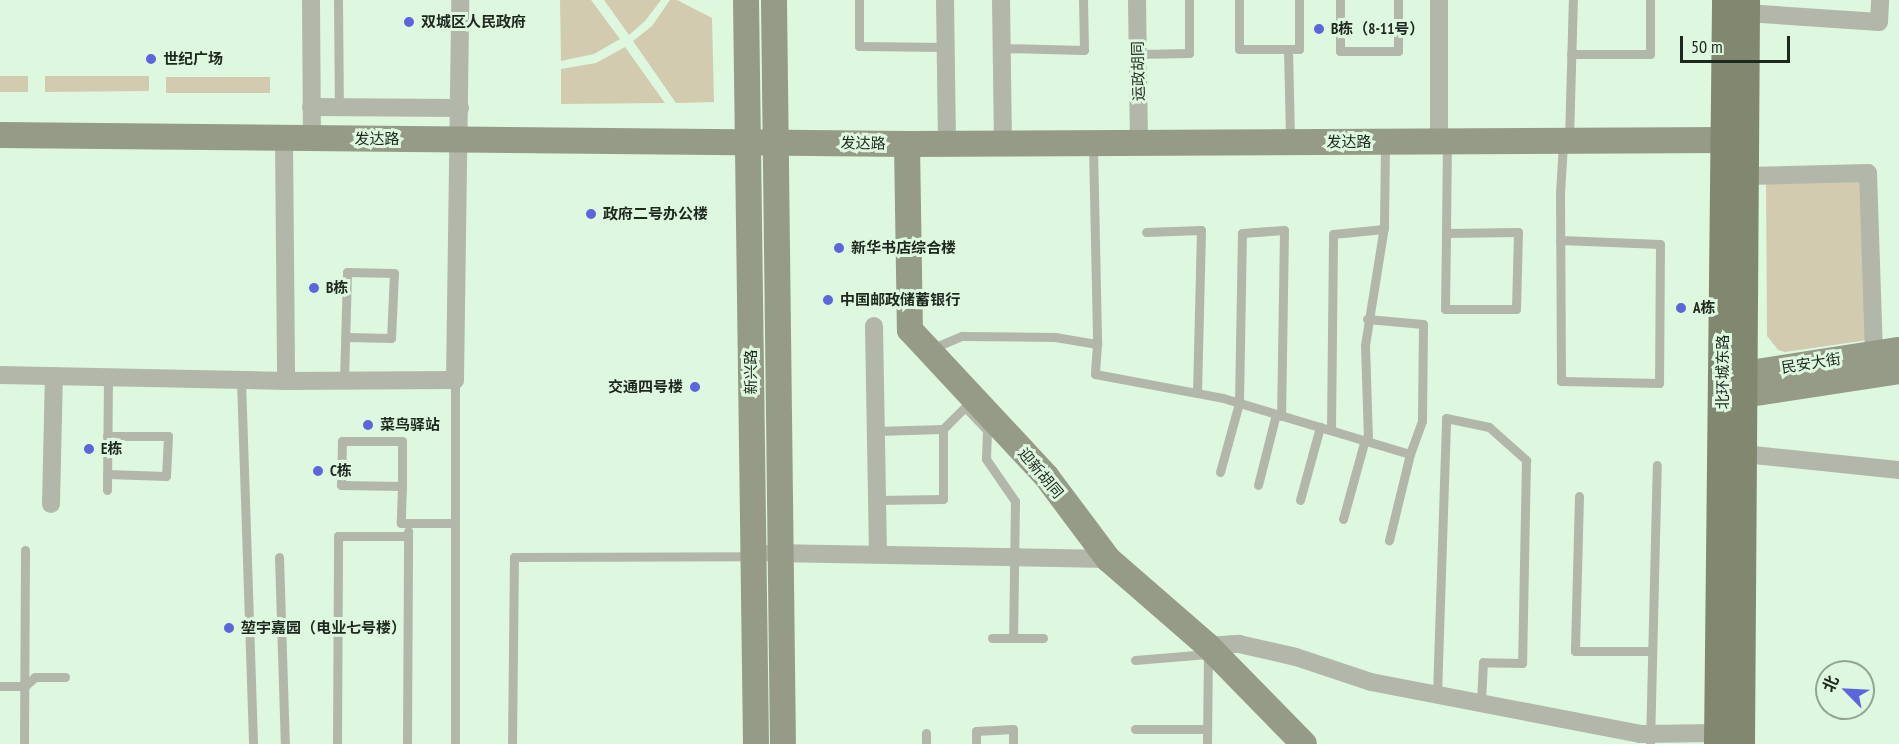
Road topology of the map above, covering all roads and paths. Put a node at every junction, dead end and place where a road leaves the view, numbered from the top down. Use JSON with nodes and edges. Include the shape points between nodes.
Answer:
{"nodes":[{"id":1,"x":311,"y":0,"type":"edge"},
{"id":2,"x":338,"y":0,"type":"edge"},
{"id":3,"x":460,"y":0,"type":"edge"},
{"id":4,"x":746,"y":0,"type":"edge"},
{"id":5,"x":774,"y":0,"type":"edge"},
{"id":6,"x":859,"y":0,"type":"edge"},
{"id":7,"x":945,"y":0,"type":"edge"},
{"id":8,"x":1001,"y":0,"type":"edge"},
{"id":9,"x":1083,"y":0,"type":"edge"},
{"id":10,"x":1137,"y":0,"type":"edge"},
{"id":11,"x":1189,"y":0,"type":"edge"},
{"id":12,"x":1239,"y":0,"type":"edge"},
{"id":13,"x":1299,"y":0,"type":"edge"},
{"id":14,"x":1340,"y":0,"type":"edge"},
{"id":15,"x":1398,"y":0,"type":"edge"},
{"id":16,"x":1439,"y":0,"type":"edge"},
{"id":17,"x":1573,"y":0,"type":"edge"},
{"id":18,"x":1650,"y":0,"type":"edge"},
{"id":19,"x":1880,"y":0,"type":"edge"},
{"id":20,"x":1739,"y":4,"type":"edge"},
{"id":21,"x":945,"y":47,"type":"junction"},
{"id":22,"x":1002,"y":48,"type":"junction"},
{"id":23,"x":1288,"y":49,"type":"junction"},
{"id":24,"x":1138,"y":54,"type":"junction"},
{"id":25,"x":1571,"y":54,"type":"junction"},
{"id":26,"x":311,"y":107,"type":"junction"},
{"id":27,"x":339,"y":107,"type":"junction"},
{"id":28,"x":460,"y":108,"type":"junction"},
{"id":29,"x":0,"y":135,"type":"edge"},
{"id":30,"x":284,"y":139,"type":"junction"},
{"id":31,"x":312,"y":139,"type":"junction"},
{"id":32,"x":460,"y":140,"type":"junction"},
{"id":33,"x":1725,"y":140,"type":"junction"},
{"id":34,"x":775,"y":141,"type":"junction"},
{"id":35,"x":1566,"y":141,"type":"junction"},
{"id":36,"x":749,"y":142,"type":"junction"},
{"id":37,"x":1290,"y":142,"type":"junction"},
{"id":38,"x":1385,"y":142,"type":"junction"},
{"id":39,"x":1443,"y":142,"type":"junction"},
{"id":40,"x":1093,"y":143,"type":"junction"},
{"id":41,"x":1139,"y":143,"type":"junction"},
{"id":42,"x":907,"y":144,"type":"junction"},
{"id":43,"x":947,"y":144,"type":"junction"},
{"id":44,"x":1003,"y":144,"type":"junction"},
{"id":45,"x":1746,"y":176,"type":"junction"},
{"id":46,"x":1384,"y":229,"type":"junction"},
{"id":47,"x":1146,"y":232,"type":"dead end"},
{"id":48,"x":1446,"y":233,"type":"junction"},
{"id":49,"x":1560,"y":240,"type":"junction"},
{"id":50,"x":1367,"y":319,"type":"junction"},
{"id":51,"x":874,"y":326,"type":"dead end"},
{"id":52,"x":346,"y":338,"type":"junction"},
{"id":53,"x":1097,"y":344,"type":"junction"},
{"id":54,"x":929,"y":350,"type":"junction"},
{"id":55,"x":1899,"y":350,"type":"edge"},
{"id":56,"x":1874,"y":354,"type":"junction"},
{"id":57,"x":1899,"y":371,"type":"edge"},
{"id":58,"x":0,"y":375,"type":"edge"},
{"id":59,"x":54,"y":376,"type":"junction"},
{"id":60,"x":108,"y":377,"type":"junction"},
{"id":61,"x":241,"y":380,"type":"junction"},
{"id":62,"x":454,"y":380,"type":"junction"},
{"id":63,"x":286,"y":381,"type":"junction"},
{"id":64,"x":344,"y":381,"type":"junction"},
{"id":65,"x":1733,"y":386,"type":"junction"},
{"id":66,"x":1197,"y":393,"type":"junction"},
{"id":67,"x":1239,"y":403,"type":"junction"},
{"id":68,"x":1278,"y":415,"type":"junction"},
{"id":69,"x":991,"y":426,"type":"junction"},
{"id":70,"x":1320,"y":427,"type":"junction"},
{"id":71,"x":943,"y":429,"type":"junction"},
{"id":72,"x":1331,"y":430,"type":"junction"},
{"id":73,"x":876,"y":431,"type":"junction"},
{"id":74,"x":107,"y":436,"type":"junction"},
{"id":75,"x":1366,"y":439,"type":"junction"},
{"id":76,"x":1410,"y":454,"type":"junction"},
{"id":77,"x":1744,"y":454,"type":"junction"},
{"id":78,"x":1657,"y":465,"type":"dead end"},
{"id":79,"x":1899,"y":470,"type":"edge"},
{"id":80,"x":1220,"y":472,"type":"dead end"},
{"id":81,"x":107,"y":474,"type":"junction"},
{"id":82,"x":1258,"y":485,"type":"dead end"},
{"id":83,"x":402,"y":486,"type":"junction"},
{"id":84,"x":107,"y":490,"type":"dead end"},
{"id":85,"x":1579,"y":496,"type":"dead end"},
{"id":86,"x":877,"y":500,"type":"junction"},
{"id":87,"x":1300,"y":500,"type":"dead end"},
{"id":88,"x":51,"y":504,"type":"dead end"},
{"id":89,"x":1343,"y":519,"type":"dead end"},
{"id":90,"x":408,"y":523,"type":"junction"},
{"id":91,"x":455,"y":523,"type":"junction"},
{"id":92,"x":408,"y":536,"type":"junction"},
{"id":93,"x":1389,"y":540,"type":"dead end"},
{"id":94,"x":25,"y":550,"type":"dead end"},
{"id":95,"x":780,"y":552,"type":"junction"},
{"id":96,"x":878,"y":554,"type":"junction"},
{"id":97,"x":752,"y":556,"type":"junction"},
{"id":98,"x":279,"y":557,"type":"dead end"},
{"id":99,"x":1015,"y":557,"type":"junction"},
{"id":100,"x":1108,"y":559,"type":"junction"},
{"id":101,"x":992,"y":638,"type":"dead end"},
{"id":102,"x":1013,"y":638,"type":"junction"},
{"id":103,"x":1043,"y":638,"type":"dead end"},
{"id":104,"x":1208,"y":650,"type":"junction"},
{"id":105,"x":1652,"y":651,"type":"junction"},
{"id":106,"x":1135,"y":660,"type":"dead end"},
{"id":107,"x":65,"y":676,"type":"dead end"},
{"id":108,"x":0,"y":686,"type":"edge"},
{"id":109,"x":25,"y":686,"type":"junction"},
{"id":110,"x":1437,"y":694,"type":"junction"},
{"id":111,"x":1481,"y":702,"type":"junction"},
{"id":112,"x":1135,"y":729,"type":"dead end"},
{"id":113,"x":1207,"y":729,"type":"junction"},
{"id":114,"x":926,"y":733,"type":"dead end"},
{"id":115,"x":1650,"y":739,"type":"edge"},
{"id":116,"x":1726,"y":740,"type":"edge"},
{"id":117,"x":24,"y":744,"type":"edge"},
{"id":118,"x":253,"y":744,"type":"edge"},
{"id":119,"x":285,"y":744,"type":"edge"},
{"id":120,"x":337,"y":744,"type":"edge"},
{"id":121,"x":407,"y":744,"type":"edge"},
{"id":122,"x":455,"y":744,"type":"edge"},
{"id":123,"x":512,"y":744,"type":"edge"},
{"id":124,"x":756,"y":744,"type":"edge"},
{"id":125,"x":783,"y":744,"type":"edge"},
{"id":126,"x":926,"y":744,"type":"edge"},
{"id":127,"x":976,"y":744,"type":"edge"},
{"id":128,"x":1013,"y":744,"type":"edge"},
{"id":129,"x":1207,"y":744,"type":"edge"},
{"id":130,"x":1304,"y":744,"type":"edge"}],
"edges":[{"from":1,"to":26,"type":"street"},
{"from":2,"to":27,"type":"lane"},
{"from":3,"to":28,"type":"street"},
{"from":4,"to":36,"type":"street","name":"新兴路"},
{"from":5,"to":34,"type":"street","name":"新兴路"},
{"from":6,"to":21,"type":"lane","via":[[859,46]]},
{"from":7,"to":21,"type":"street"},
{"from":8,"to":22,"type":"street"},
{"from":9,"to":22,"type":"lane","via":[[1084,50]]},
{"from":10,"to":24,"type":"street","name":"运政胡同"},
{"from":11,"to":24,"type":"lane","via":[[1189,52]]},
{"from":12,"to":23,"type":"lane","via":[[1239,50]]},
{"from":13,"to":23,"type":"lane","via":[[1299,49]]},
{"from":14,"to":15,"type":"lane","via":[[1340,51],[1398,51]]},
{"from":16,"to":39,"type":"street"},
{"from":17,"to":25,"type":"lane"},
{"from":18,"to":25,"type":"lane","via":[[1650,54]]},
{"from":19,"to":20,"type":"street","via":[[1879,22]]},
{"from":20,"to":33,"type":"main road","name":"北环城东路"},
{"from":20,"to":45,"type":"main road","name":"北环城东路"},
{"from":21,"to":43,"type":"street"},
{"from":22,"to":44,"type":"street"},
{"from":23,"to":37,"type":"lane"},
{"from":24,"to":41,"type":"street","name":"运政胡同"},
{"from":25,"to":35,"type":"lane"},
{"from":26,"to":27,"type":"street"},
{"from":26,"to":31,"type":"street"},
{"from":27,"to":28,"type":"street"},
{"from":28,"to":32,"type":"street"},
{"from":29,"to":30,"type":"street","name":"发达路"},
{"from":30,"to":31,"type":"street","name":"发达路"},
{"from":30,"to":63,"type":"street"},
{"from":31,"to":32,"type":"street","name":"发达路"},
{"from":32,"to":36,"type":"street","name":"发达路"},
{"from":32,"to":62,"type":"street"},
{"from":33,"to":35,"type":"street","name":"发达路"},
{"from":33,"to":65,"type":"main road","name":"北环城东路"},
{"from":34,"to":36,"type":"street","name":"发达路"},
{"from":34,"to":42,"type":"street","name":"发达路"},
{"from":34,"to":95,"type":"street","name":"新兴路"},
{"from":35,"to":39,"type":"street","name":"发达路"},
{"from":35,"to":49,"type":"lane"},
{"from":36,"to":97,"type":"street","name":"新兴路"},
{"from":37,"to":38,"type":"street","name":"发达路"},
{"from":37,"to":41,"type":"street","name":"发达路"},
{"from":38,"to":39,"type":"street","name":"发达路"},
{"from":38,"to":46,"type":"lane"},
{"from":39,"to":48,"type":"lane"},
{"from":40,"to":41,"type":"street","name":"发达路"},
{"from":40,"to":44,"type":"street","name":"发达路"},
{"from":40,"to":53,"type":"lane"},
{"from":42,"to":43,"type":"street","name":"发达路"},
{"from":42,"to":54,"type":"street","name":"迎新胡同","via":[[910,330]]},
{"from":43,"to":44,"type":"street","name":"发达路"},
{"from":45,"to":56,"type":"street","via":[[1868,173]]},
{"from":45,"to":65,"type":"main road","name":"北环城东路"},
{"from":46,"to":50,"type":"lane"},
{"from":46,"to":72,"type":"lane","via":[[1333,234]]},
{"from":47,"to":66,"type":"lane","via":[[1202,230]]},
{"from":48,"to":48,"type":"lane","via":[[1445,309],[1516,309],[1518,232]]},
{"from":49,"to":49,"type":"lane","via":[[1561,381],[1659,383],[1660,244]]},
{"from":50,"to":75,"type":"lane"},
{"from":50,"to":76,"type":"lane","via":[[1423,324],[1422,421]]},
{"from":51,"to":73,"type":"street"},
{"from":52,"to":52,"type":"lane","via":[[347,272],[394,273],[391,338]]},
{"from":52,"to":64,"type":"lane"},
{"from":53,"to":54,"type":"lane","via":[[1055,337],[962,336]]},
{"from":53,"to":66,"type":"lane","via":[[1095,374]]},
{"from":54,"to":69,"type":"street","name":"迎新胡同"},
{"from":55,"to":56,"type":"street","name":"民安大街"},
{"from":56,"to":65,"type":"street","name":"民安大街"},
{"from":57,"to":65,"type":"street","name":"民安大街"},
{"from":58,"to":59,"type":"street"},
{"from":59,"to":60,"type":"street"},
{"from":59,"to":88,"type":"street"},
{"from":60,"to":61,"type":"street"},
{"from":60,"to":74,"type":"lane"},
{"from":61,"to":63,"type":"street"},
{"from":61,"to":118,"type":"lane"},
{"from":62,"to":64,"type":"street"},
{"from":62,"to":91,"type":"lane"},
{"from":63,"to":64,"type":"street"},
{"from":65,"to":77,"type":"main road","name":"北环城东路"},
{"from":65,"to":116,"type":"main road","name":"北环城东路"},
{"from":66,"to":67,"type":"lane"},
{"from":67,"to":68,"type":"lane"},
{"from":67,"to":68,"type":"lane","via":[[1242,233],[1284,230]]},
{"from":67,"to":80,"type":"lane"},
{"from":68,"to":70,"type":"lane"},
{"from":68,"to":82,"type":"lane"},
{"from":69,"to":71,"type":"lane","via":[[964,407]]},
{"from":69,"to":99,"type":"lane","via":[[986,459],[1015,501]]},
{"from":69,"to":100,"type":"street","name":"迎新胡同","via":[[1046,476]]},
{"from":70,"to":72,"type":"lane"},
{"from":70,"to":87,"type":"lane"},
{"from":71,"to":73,"type":"lane"},
{"from":71,"to":86,"type":"lane","via":[[944,499]]},
{"from":72,"to":75,"type":"lane"},
{"from":73,"to":86,"type":"street"},
{"from":74,"to":81,"type":"lane"},
{"from":74,"to":81,"type":"lane","via":[[168,436],[166,477]]},
{"from":75,"to":76,"type":"lane"},
{"from":75,"to":89,"type":"lane"},
{"from":76,"to":93,"type":"lane"},
{"from":77,"to":79,"type":"street"},
{"from":77,"to":116,"type":"main road","name":"北环城东路"},
{"from":78,"to":105,"type":"lane"},
{"from":81,"to":84,"type":"lane"},
{"from":83,"to":83,"type":"lane","via":[[402,441],[342,441],[341,485]]},
{"from":83,"to":90,"type":"lane","via":[[401,523]]},
{"from":85,"to":105,"type":"lane","via":[[1575,651]]},
{"from":86,"to":96,"type":"street"},
{"from":90,"to":91,"type":"lane"},
{"from":90,"to":92,"type":"lane"},
{"from":91,"to":122,"type":"lane"},
{"from":92,"to":120,"type":"lane","via":[[338,536]]},
{"from":92,"to":121,"type":"lane"},
{"from":94,"to":109,"type":"lane"},
{"from":95,"to":96,"type":"street"},
{"from":95,"to":97,"type":"street"},
{"from":95,"to":125,"type":"street","name":"新兴路"},
{"from":96,"to":99,"type":"street"},
{"from":97,"to":123,"type":"lane","via":[[514,557]]},
{"from":97,"to":124,"type":"street","name":"新兴路"},
{"from":98,"to":119,"type":"lane"},
{"from":99,"to":100,"type":"street"},
{"from":99,"to":102,"type":"lane"},
{"from":100,"to":104,"type":"street","name":"迎新胡同"},
{"from":101,"to":102,"type":"lane"},
{"from":102,"to":103,"type":"lane"},
{"from":104,"to":106,"type":"lane"},
{"from":104,"to":110,"type":"street","via":[[1239,644],[1296,657],[1371,682]]},
{"from":104,"to":113,"type":"lane"},
{"from":104,"to":130,"type":"street","name":"迎新胡同"},
{"from":105,"to":115,"type":"lane"},
{"from":107,"to":109,"type":"lane","via":[[35,677]]},
{"from":108,"to":109,"type":"lane"},
{"from":109,"to":117,"type":"lane"},
{"from":110,"to":111,"type":"street"},
{"from":110,"to":111,"type":"lane","via":[[1446,418],[1489,427],[1526,460],[1522,663],[1482,662]]},
{"from":111,"to":115,"type":"street"},
{"from":112,"to":113,"type":"lane"},
{"from":113,"to":129,"type":"lane"},
{"from":114,"to":126,"type":"lane"},
{"from":115,"to":116,"type":"street"},
{"from":127,"to":128,"type":"lane","via":[[976,731],[1013,729]]}]}
